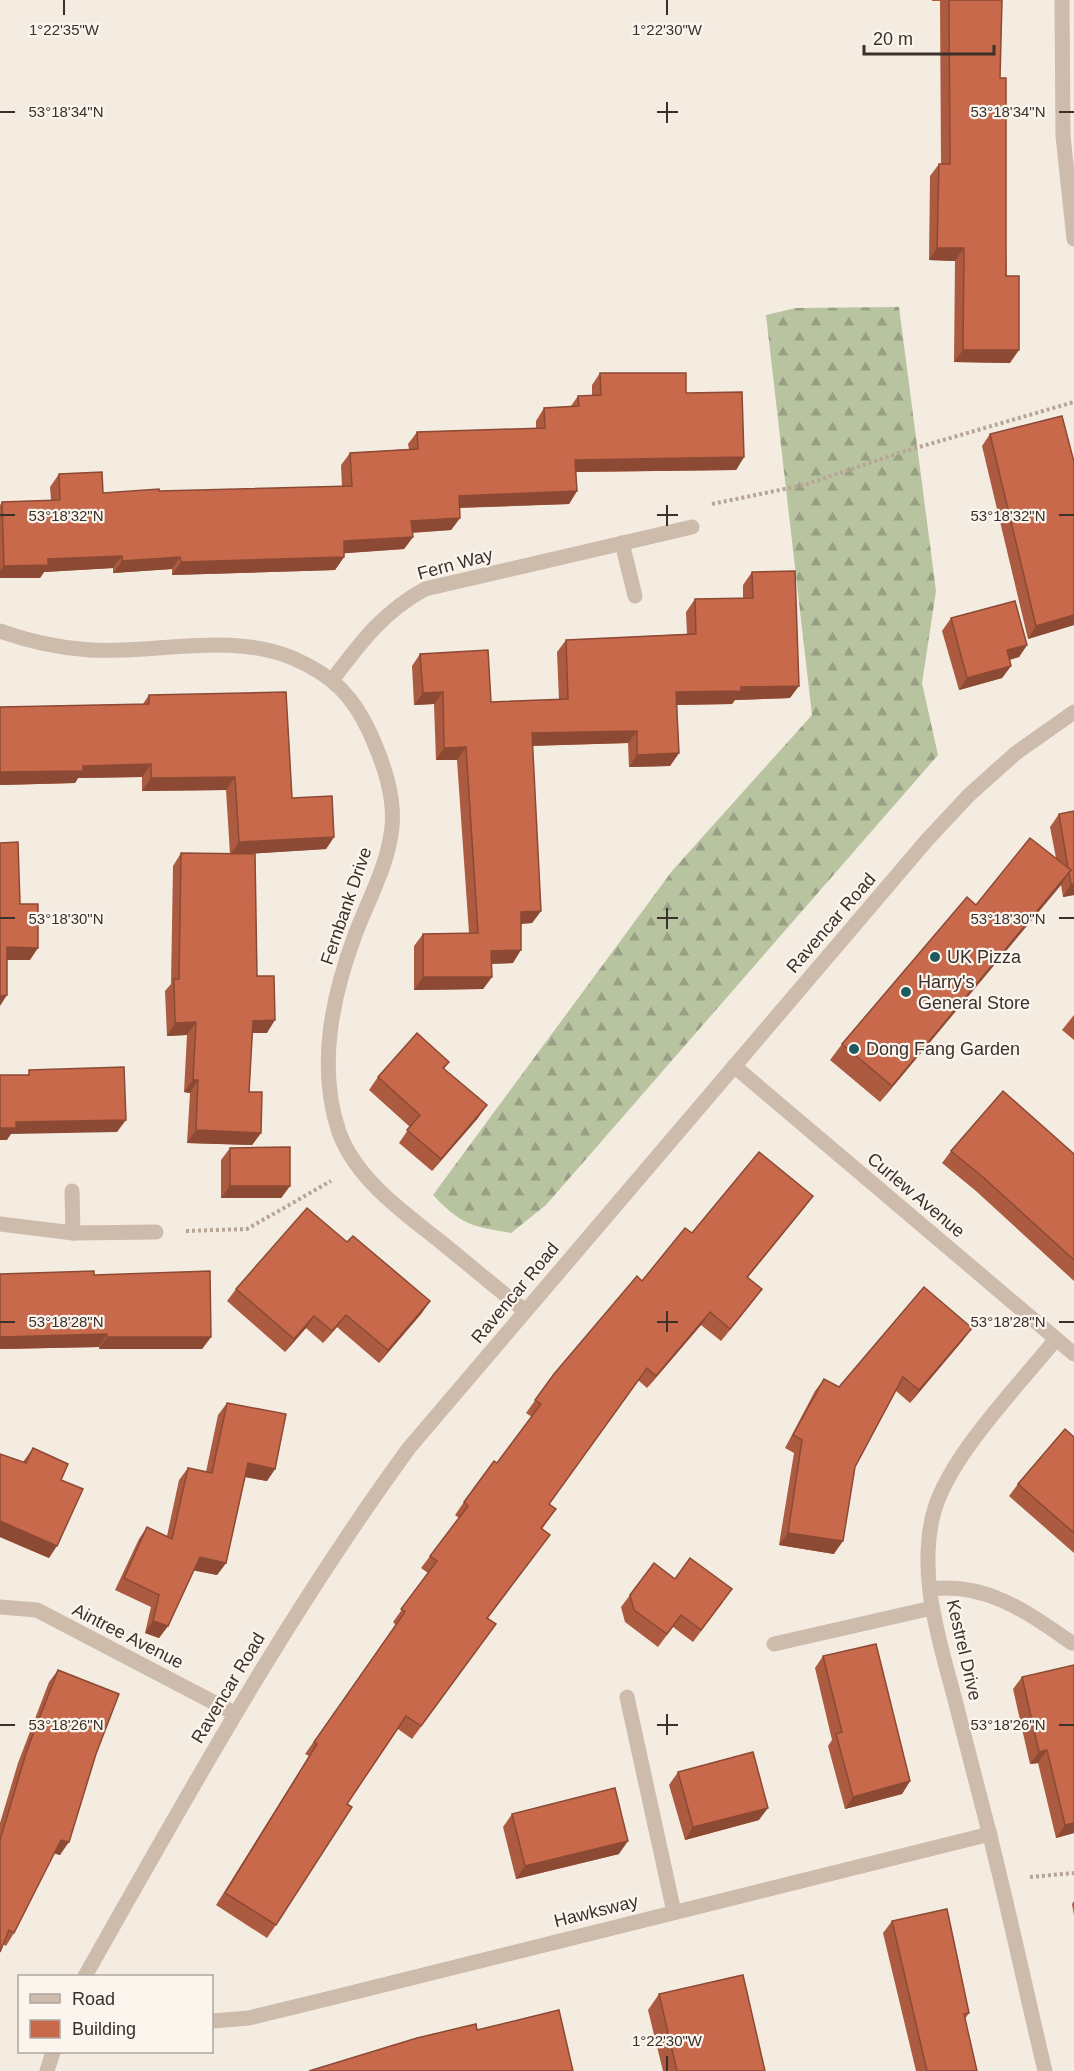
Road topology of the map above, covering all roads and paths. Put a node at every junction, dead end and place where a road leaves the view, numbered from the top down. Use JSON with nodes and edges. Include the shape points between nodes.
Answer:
{"nodes":[{"id":1,"x":1062,"y":0,"type":"edge"},
{"id":2,"x":1074,"y":239,"type":"edge"},
{"id":3,"x":1074,"y":402,"type":"edge"},
{"id":4,"x":692,"y":527,"type":"joint"},
{"id":5,"x":622,"y":543,"type":"junction"},
{"id":6,"x":635,"y":597,"type":"dead end"},
{"id":7,"x":0,"y":631,"type":"edge"},
{"id":8,"x":333,"y":679,"type":"junction"},
{"id":9,"x":1074,"y":712,"type":"edge"},
{"id":10,"x":734,"y":1066,"type":"junction"},
{"id":11,"x":357,"y":1166,"type":"junction"},
{"id":12,"x":72,"y":1191,"type":"dead end"},
{"id":13,"x":0,"y":1224,"type":"edge"},
{"id":14,"x":156,"y":1232,"type":"joint"},
{"id":15,"x":73,"y":1233,"type":"junction"},
{"id":16,"x":525,"y":1311,"type":"junction"},
{"id":17,"x":1056,"y":1339,"type":"junction"},
{"id":18,"x":1074,"y":1354,"type":"edge"},
{"id":19,"x":930,"y":1589,"type":"junction"},
{"id":20,"x":0,"y":1607,"type":"edge"},
{"id":21,"x":932,"y":1608,"type":"junction"},
{"id":22,"x":1072,"y":1643,"type":"dead end"},
{"id":23,"x":774,"y":1644,"type":"dead end"},
{"id":24,"x":627,"y":1698,"type":"dead end"},
{"id":25,"x":234,"y":1713,"type":"junction"},
{"id":26,"x":990,"y":1834,"type":"junction"},
{"id":27,"x":1074,"y":1873,"type":"edge"},
{"id":28,"x":1000,"y":1880,"type":"junction"},
{"id":29,"x":674,"y":1912,"type":"junction"},
{"id":30,"x":86,"y":1975,"type":"edge"},
{"id":31,"x":213,"y":2020,"type":"edge"},
{"id":32,"x":53,"y":2053,"type":"edge"},
{"id":33,"x":46,"y":2071,"type":"edge"},
{"id":34,"x":1045,"y":2071,"type":"edge"}],
"edges":[{"from":1,"to":2,"type":"street","via":[[1063,136]]},
{"from":3,"to":4,"type":"path","via":[[804,485],[710,504]]},
{"from":4,"to":5,"type":"street","name":"Fern Way"},
{"from":5,"to":6,"type":"street"},
{"from":5,"to":8,"type":"street","name":"Fern Way","via":[[425,589],[399,603],[371,630]]},
{"from":7,"to":8,"type":"street","name":"Fernbank Drive","via":[[23,639],[90,650],[248,646],[293,658]]},
{"from":8,"to":11,"type":"street","name":"Fernbank Drive","via":[[358,708],[374,743],[390,786],[392,826],[382,871],[355,936],[336,999],[328,1046],[329,1095],[340,1134]]},
{"from":9,"to":10,"type":"street","name":"Ravencar Road","via":[[1016,753],[969,795]]},
{"from":10,"to":16,"type":"street","name":"Ravencar Road"},
{"from":10,"to":17,"type":"street","name":"Curlew Avenue"},
{"from":11,"to":14,"type":"path","via":[[246,1229]]},
{"from":11,"to":16,"type":"street","name":"Fernbank Drive","via":[[393,1203]]},
{"from":12,"to":15,"type":"street"},
{"from":13,"to":15,"type":"street"},
{"from":14,"to":15,"type":"street"},
{"from":16,"to":25,"type":"street","name":"Ravencar Road","via":[[409,1448],[351,1528]]},
{"from":17,"to":18,"type":"street","name":"Curlew Avenue"},
{"from":17,"to":19,"type":"street","name":"Kestrel Drive","via":[[952,1473],[936,1507],[929,1535]]},
{"from":19,"to":21,"type":"street","name":"Kestrel Drive"},
{"from":19,"to":22,"type":"street","via":[[955,1586],[984,1593],[1024,1610]]},
{"from":20,"to":25,"type":"street","name":"Aintree Avenue","via":[[37,1610]]},
{"from":21,"to":23,"type":"street"},
{"from":21,"to":26,"type":"street","name":"Kestrel Drive"},
{"from":24,"to":29,"type":"street"},
{"from":25,"to":30,"type":"street","name":"Ravencar Road"},
{"from":26,"to":28,"type":"street","name":"Kestrel Drive"},
{"from":26,"to":29,"type":"street","name":"Hawksway"},
{"from":27,"to":28,"type":"path"},
{"from":28,"to":34,"type":"street","name":"Kestrel Drive"},
{"from":29,"to":31,"type":"street","name":"Hawksway","via":[[270,2013]]},
{"from":32,"to":33,"type":"street"}]}
